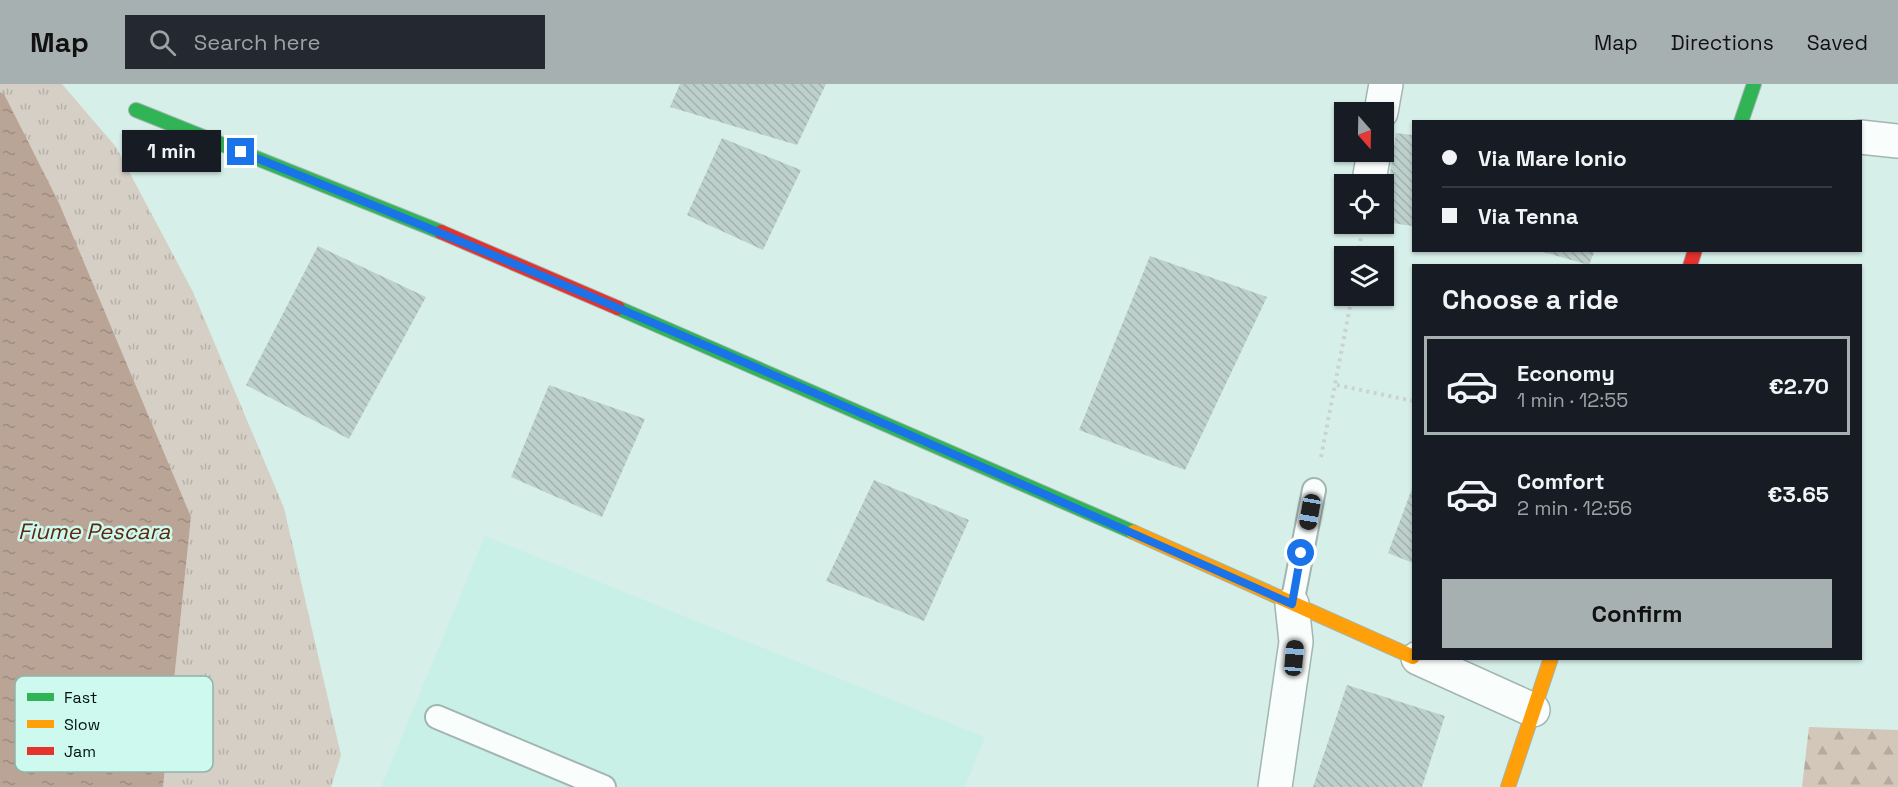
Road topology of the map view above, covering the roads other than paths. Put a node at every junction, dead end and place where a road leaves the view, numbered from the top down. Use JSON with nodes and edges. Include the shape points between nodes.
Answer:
{"nodes":[{"id":1,"x":1386,"y":84,"type":"edge"},
{"id":2,"x":1749,"y":85,"type":"edge"},
{"id":3,"x":1383,"y":102,"type":"edge"},
{"id":4,"x":136,"y":110,"type":"dead end"},
{"id":5,"x":1741,"y":120,"type":"edge"},
{"id":6,"x":1862,"y":137,"type":"edge"},
{"id":7,"x":1898,"y":141,"type":"edge"},
{"id":8,"x":1314,"y":490,"type":"road end"},
{"id":9,"x":1292,"y":604,"type":"junction"},
{"id":10,"x":1412,"y":657,"type":"edge"},
{"id":11,"x":1422,"y":660,"type":"edge"},
{"id":12,"x":1550,"y":660,"type":"edge"},
{"id":13,"x":1533,"y":710,"type":"junction"},
{"id":14,"x":436,"y":717,"type":"dead end"},
{"id":15,"x":604,"y":787,"type":"edge"},
{"id":16,"x":1275,"y":787,"type":"edge"},
{"id":17,"x":1508,"y":787,"type":"edge"}],
"edges":[{"from":1,"to":3,"type":"street"},
{"from":2,"to":5,"type":"street"},
{"from":4,"to":9,"type":"street","via":[[410,219],[963,457]]},
{"from":6,"to":7,"type":"street"},
{"from":8,"to":9,"type":"lane"},
{"from":9,"to":10,"type":"street"},
{"from":9,"to":16,"type":"street","via":[[1296,642]]},
{"from":11,"to":13,"type":"street"},
{"from":12,"to":13,"type":"street"},
{"from":13,"to":17,"type":"street"},
{"from":14,"to":15,"type":"lane"}]}
